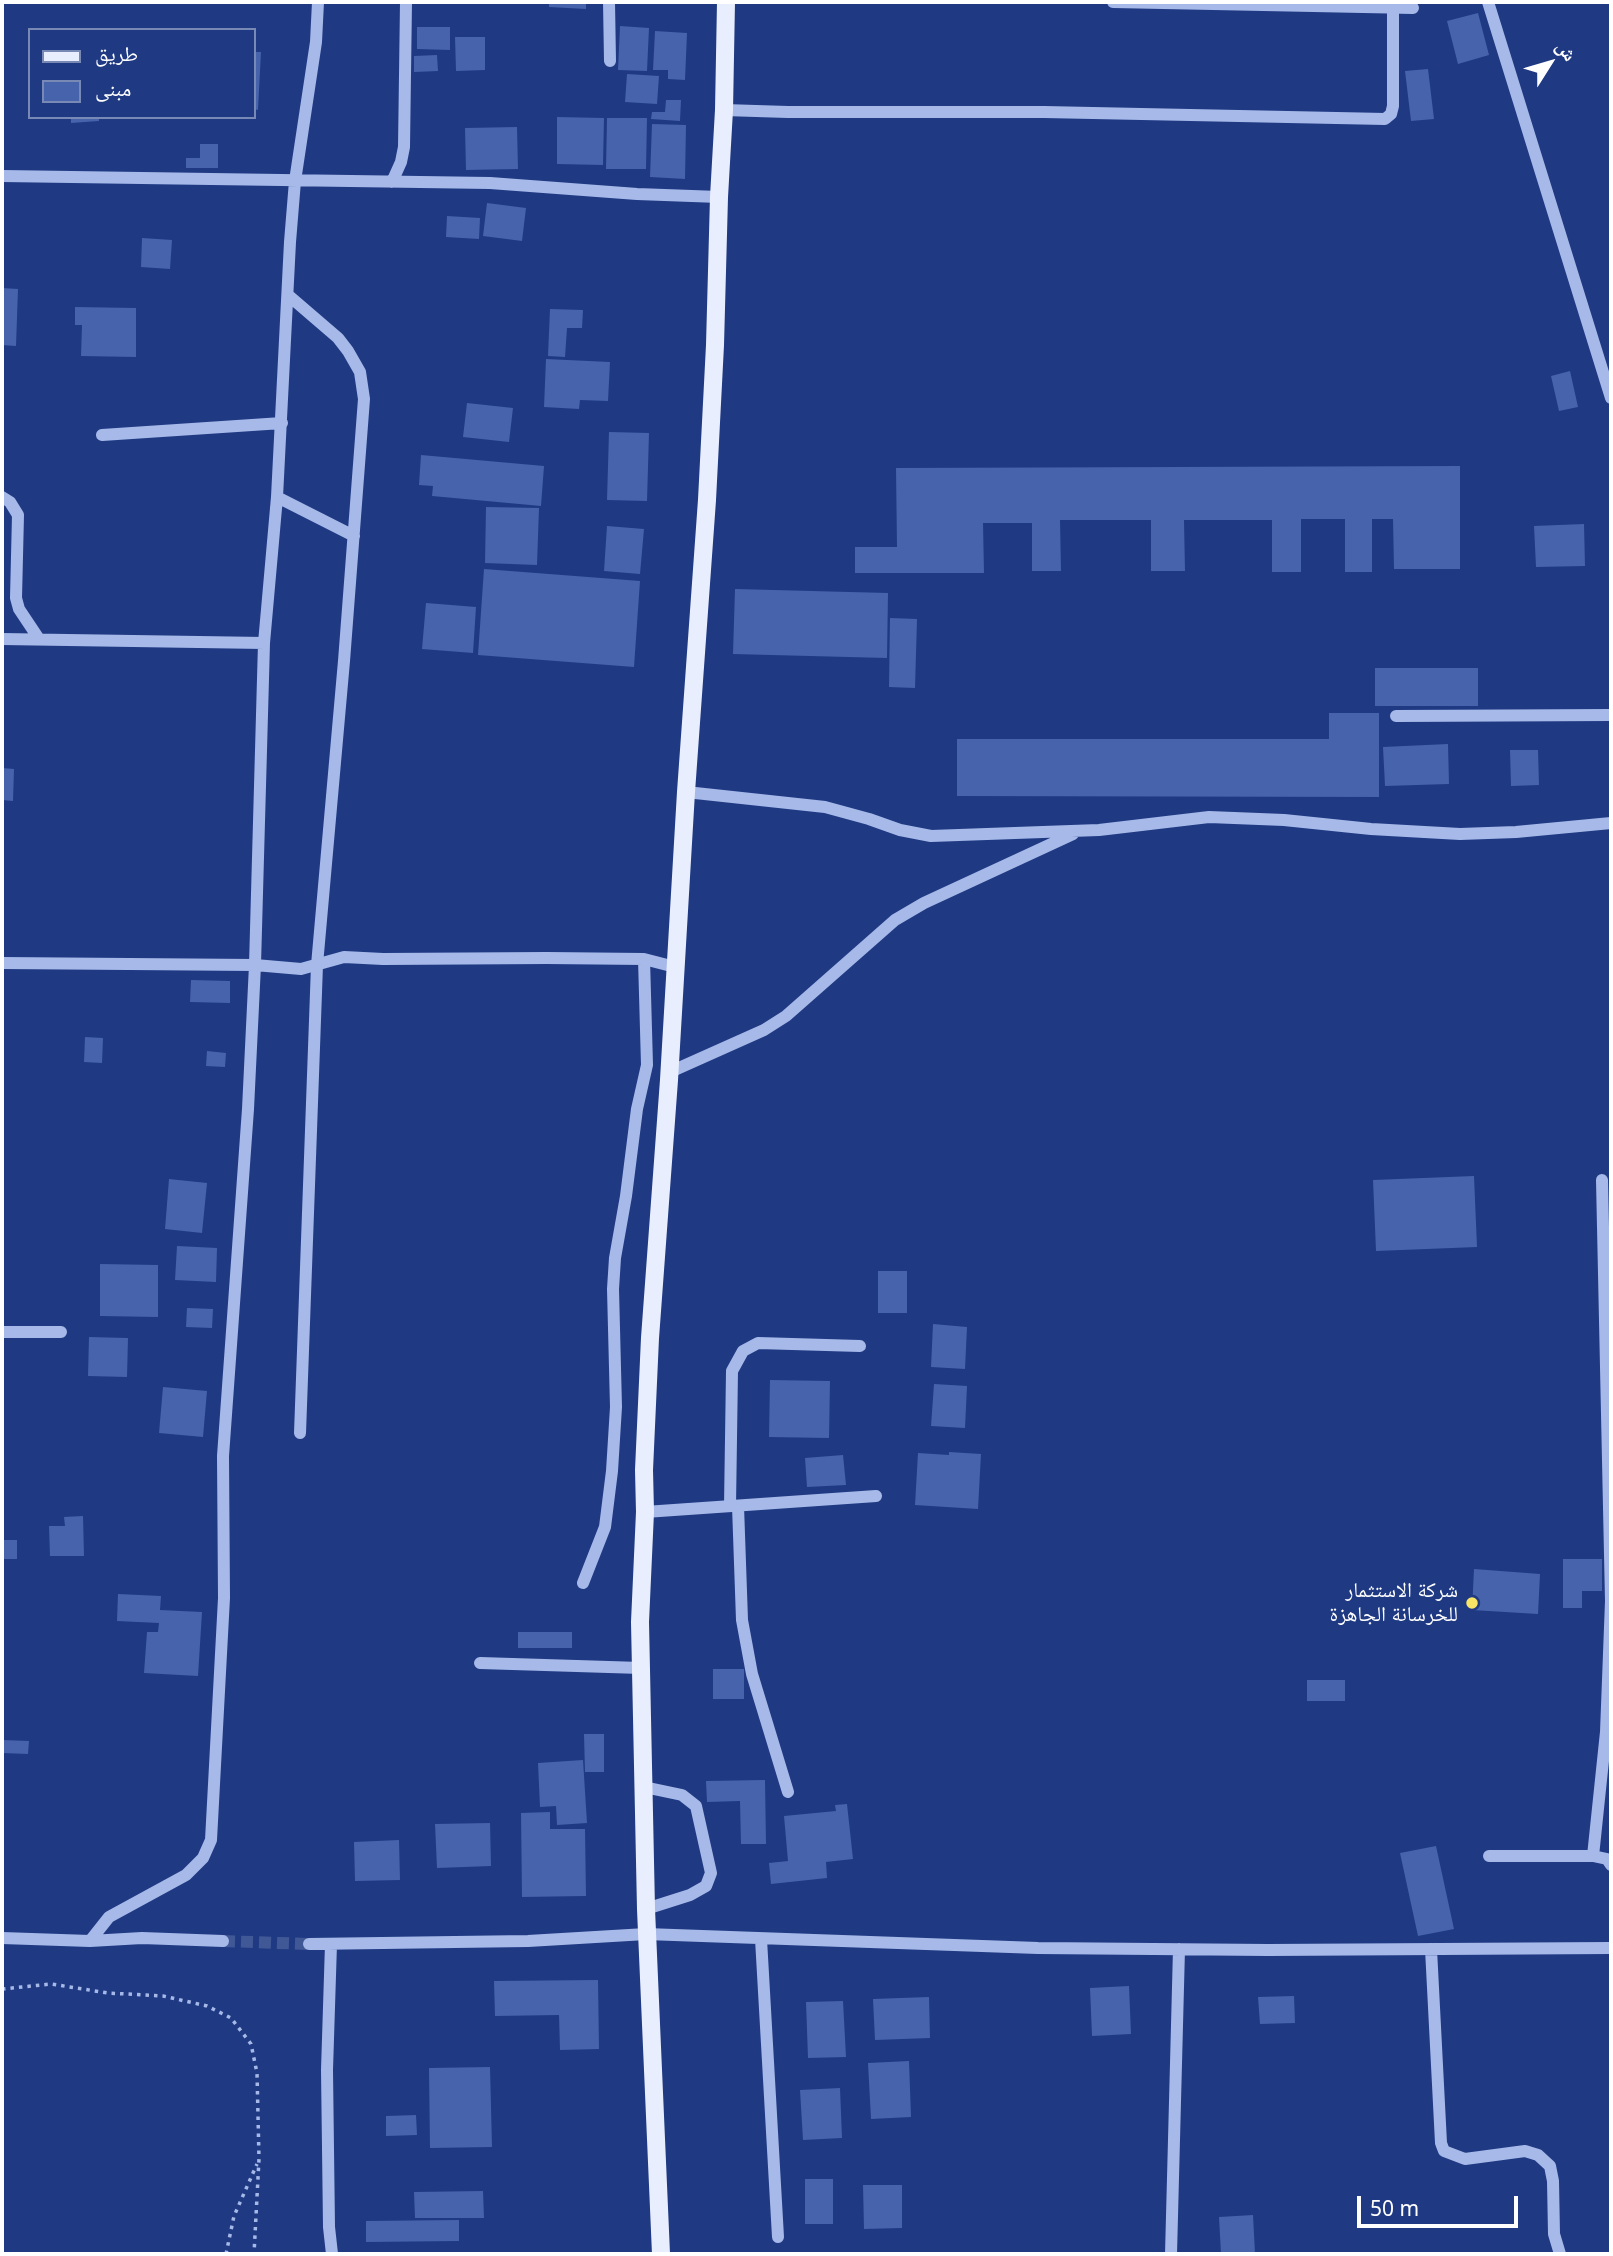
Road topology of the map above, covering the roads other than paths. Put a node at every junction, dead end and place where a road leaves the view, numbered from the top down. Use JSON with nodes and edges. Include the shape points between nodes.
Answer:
{"nodes":[{"id":1,"x":318,"y":2,"type":"edge"},
{"id":2,"x":406,"y":2,"type":"edge"},
{"id":3,"x":608,"y":2,"type":"edge"},
{"id":4,"x":726,"y":2,"type":"edge"},
{"id":5,"x":1113,"y":2,"type":"edge"},
{"id":6,"x":1488,"y":2,"type":"edge"},
{"id":7,"x":1393,"y":8,"type":"junction"},
{"id":8,"x":1413,"y":9,"type":"dead end"},
{"id":9,"x":610,"y":61,"type":"dead end"},
{"id":10,"x":724,"y":110,"type":"junction"},
{"id":11,"x":2,"y":176,"type":"edge"},
{"id":12,"x":295,"y":181,"type":"junction"},
{"id":13,"x":392,"y":182,"type":"junction"},
{"id":14,"x":719,"y":197,"type":"junction"},
{"id":15,"x":288,"y":295,"type":"junction"},
{"id":16,"x":1611,"y":398,"type":"edge"},
{"id":17,"x":282,"y":423,"type":"junction"},
{"id":18,"x":102,"y":435,"type":"dead end"},
{"id":19,"x":2,"y":497,"type":"edge"},
{"id":20,"x":277,"y":497,"type":"junction"},
{"id":21,"x":354,"y":536,"type":"junction"},
{"id":22,"x":2,"y":639,"type":"edge"},
{"id":23,"x":39,"y":639,"type":"junction"},
{"id":24,"x":264,"y":643,"type":"junction"},
{"id":25,"x":1611,"y":715,"type":"edge"},
{"id":26,"x":1396,"y":716,"type":"dead end"},
{"id":27,"x":686,"y":792,"type":"junction"},
{"id":28,"x":1611,"y":823,"type":"edge"},
{"id":29,"x":1079,"y":831,"type":"junction"},
{"id":30,"x":643,"y":959,"type":"junction"},
{"id":31,"x":2,"y":963,"type":"edge"},
{"id":32,"x":256,"y":965,"type":"junction"},
{"id":33,"x":317,"y":965,"type":"junction"},
{"id":34,"x":675,"y":967,"type":"junction"},
{"id":35,"x":670,"y":1072,"type":"junction"},
{"id":36,"x":1602,"y":1181,"type":"dead end"},
{"id":37,"x":2,"y":1332,"type":"edge"},
{"id":38,"x":61,"y":1332,"type":"dead end"},
{"id":39,"x":860,"y":1346,"type":"dead end"},
{"id":40,"x":300,"y":1433,"type":"dead end"},
{"id":41,"x":876,"y":1496,"type":"dead end"},
{"id":42,"x":734,"y":1506,"type":"junction"},
{"id":43,"x":645,"y":1512,"type":"junction"},
{"id":44,"x":583,"y":1583,"type":"dead end"},
{"id":45,"x":480,"y":1663,"type":"dead end"},
{"id":46,"x":641,"y":1668,"type":"junction"},
{"id":47,"x":644,"y":1787,"type":"junction"},
{"id":48,"x":788,"y":1793,"type":"dead end"},
{"id":49,"x":1489,"y":1856,"type":"dead end"},
{"id":50,"x":1606,"y":1860,"type":"edge"},
{"id":51,"x":646,"y":1909,"type":"junction"},
{"id":52,"x":646,"y":1934,"type":"junction"},
{"id":53,"x":2,"y":1938,"type":"edge"},
{"id":54,"x":761,"y":1939,"type":"junction"},
{"id":55,"x":90,"y":1941,"type":"junction"},
{"id":56,"x":223,"y":1941,"type":"tunnel mouth"},
{"id":57,"x":309,"y":1944,"type":"tunnel mouth"},
{"id":58,"x":331,"y":1944,"type":"junction"},
{"id":59,"x":1611,"y":1948,"type":"edge"},
{"id":60,"x":1179,"y":1949,"type":"junction"},
{"id":61,"x":1432,"y":1949,"type":"junction"},
{"id":62,"x":778,"y":2237,"type":"dead end"},
{"id":63,"x":332,"y":2254,"type":"edge"},
{"id":64,"x":661,"y":2254,"type":"edge"},
{"id":65,"x":1171,"y":2254,"type":"edge"},
{"id":66,"x":1560,"y":2254,"type":"edge"}],
"edges":[{"from":1,"to":12,"type":"street","via":[[310,95]]},
{"from":2,"to":13,"type":"street","via":[[404,147]]},
{"from":3,"to":9,"type":"street"},
{"from":4,"to":10,"type":"main road"},
{"from":5,"to":7,"type":"street"},
{"from":6,"to":16,"type":"street"},
{"from":7,"to":8,"type":"street"},
{"from":7,"to":10,"type":"street","via":[[1393,106],[1385,119]]},
{"from":10,"to":14,"type":"main road"},
{"from":11,"to":12,"type":"street"},
{"from":12,"to":13,"type":"street"},
{"from":12,"to":15,"type":"street"},
{"from":13,"to":14,"type":"street"},
{"from":14,"to":27,"type":"main road","via":[[707,500]]},
{"from":15,"to":17,"type":"street"},
{"from":15,"to":21,"type":"street","via":[[338,338],[360,372],[364,399]]},
{"from":17,"to":18,"type":"street"},
{"from":17,"to":20,"type":"street"},
{"from":19,"to":23,"type":"street","via":[[18,515],[16,598]]},
{"from":20,"to":21,"type":"street"},
{"from":20,"to":24,"type":"street"},
{"from":21,"to":33,"type":"street"},
{"from":22,"to":23,"type":"street"},
{"from":23,"to":24,"type":"street"},
{"from":24,"to":32,"type":"street"},
{"from":25,"to":26,"type":"street"},
{"from":27,"to":29,"type":"street","via":[[825,807],[931,836]]},
{"from":27,"to":34,"type":"main road"},
{"from":28,"to":29,"type":"street","via":[[1460,834],[1209,817]]},
{"from":29,"to":35,"type":"street","via":[[895,920],[786,1016]]},
{"from":30,"to":33,"type":"street","via":[[344,957]]},
{"from":30,"to":34,"type":"street"},
{"from":30,"to":44,"type":"street","via":[[647,1066],[614,1268],[612,1471],[605,1527]]},
{"from":31,"to":32,"type":"street"},
{"from":32,"to":33,"type":"street","via":[[301,969]]},
{"from":32,"to":55,"type":"street","via":[[223,1456],[224,1598],[211,1840],[203,1858],[186,1875],[109,1917]]},
{"from":33,"to":40,"type":"street"},
{"from":34,"to":35,"type":"main road"},
{"from":35,"to":43,"type":"main road","via":[[650,1338]]},
{"from":36,"to":50,"type":"street","via":[[1611,1601]]},
{"from":37,"to":38,"type":"street"},
{"from":39,"to":42,"type":"street","via":[[758,1343],[743,1351],[732,1371]]},
{"from":41,"to":42,"type":"street"},
{"from":42,"to":43,"type":"street"},
{"from":42,"to":48,"type":"street","via":[[742,1620],[752,1674]]},
{"from":43,"to":46,"type":"main road"},
{"from":45,"to":46,"type":"street"},
{"from":46,"to":47,"type":"main road"},
{"from":47,"to":51,"type":"main road"},
{"from":47,"to":51,"type":"street","via":[[682,1795],[696,1806],[711,1873],[706,1886],[690,1895]]},
{"from":49,"to":50,"type":"street"},
{"from":51,"to":52,"type":"main road"},
{"from":52,"to":54,"type":"street"},
{"from":52,"to":58,"type":"street"},
{"from":52,"to":64,"type":"main road"},
{"from":53,"to":55,"type":"street"},
{"from":54,"to":60,"type":"street"},
{"from":54,"to":62,"type":"street"},
{"from":55,"to":56,"type":"street"},
{"from":57,"to":58,"type":"street"},
{"from":58,"to":63,"type":"street","via":[[327,2083]]},
{"from":59,"to":61,"type":"street"},
{"from":60,"to":61,"type":"street"},
{"from":60,"to":65,"type":"street"},
{"from":61,"to":66,"type":"street","via":[[1444,2151],[1465,2158],[1525,2151],[1538,2155],[1552,2173],[1554,2234]]}]}
